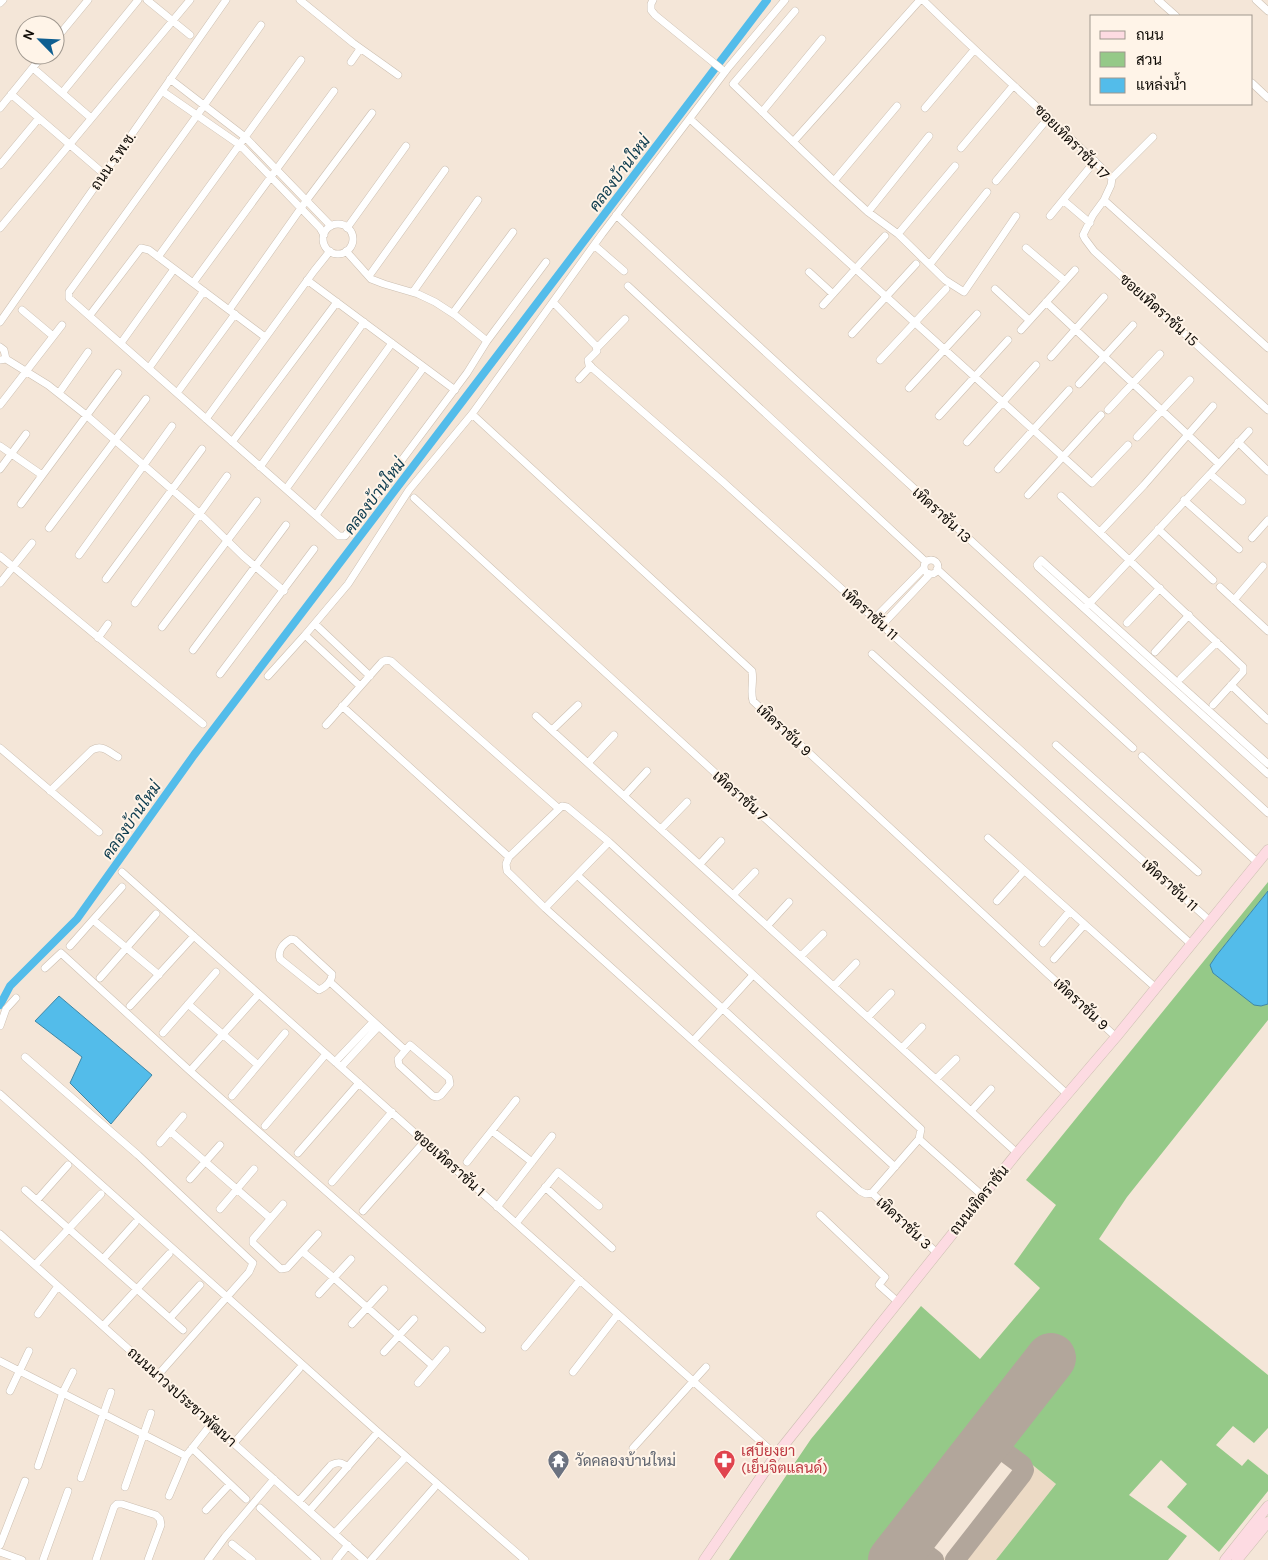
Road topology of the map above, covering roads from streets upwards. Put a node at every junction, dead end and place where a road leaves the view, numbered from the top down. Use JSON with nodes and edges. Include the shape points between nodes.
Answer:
{"nodes":[{"id":1,"x":3,"y":0,"type":"edge"},
{"id":2,"x":88,"y":0,"type":"edge"},
{"id":3,"x":138,"y":0,"type":"edge"},
{"id":4,"x":148,"y":0,"type":"edge"},
{"id":5,"x":190,"y":0,"type":"edge"},
{"id":6,"x":226,"y":0,"type":"edge"},
{"id":7,"x":300,"y":0,"type":"edge"},
{"id":8,"x":654,"y":0,"type":"edge"},
{"id":9,"x":785,"y":0,"type":"edge"},
{"id":10,"x":921,"y":0,"type":"edge"},
{"id":11,"x":1158,"y":0,"type":"edge"},
{"id":12,"x":1256,"y":0,"type":"edge"},
{"id":13,"x":0,"y":4,"type":"edge"},
{"id":14,"x":795,"y":11,"type":"dead end"},
{"id":15,"x":1268,"y":11,"type":"edge"},
{"id":16,"x":1175,"y":15,"type":"edge"},
{"id":17,"x":172,"y":21,"type":"junction"},
{"id":18,"x":260,"y":25,"type":"dead end"},
{"id":19,"x":65,"y":28,"type":"edge"},
{"id":20,"x":190,"y":35,"type":"dead end"},
{"id":21,"x":822,"y":39,"type":"dead end"},
{"id":22,"x":360,"y":48,"type":"junction"},
{"id":23,"x":974,"y":50,"type":"junction"},
{"id":24,"x":301,"y":60,"type":"dead end"},
{"id":25,"x":351,"y":62,"type":"dead end"},
{"id":26,"x":35,"y":65,"type":"edge"},
{"id":27,"x":32,"y":68,"type":"junction"},
{"id":28,"x":723,"y":70,"type":"junction"},
{"id":29,"x":398,"y":76,"type":"dead end"},
{"id":30,"x":170,"y":79,"type":"junction"},
{"id":31,"x":1253,"y":84,"type":"edge"},
{"id":32,"x":1013,"y":86,"type":"junction"},
{"id":33,"x":162,"y":91,"type":"junction"},
{"id":34,"x":334,"y":91,"type":"dead end"},
{"id":35,"x":62,"y":93,"type":"junction"},
{"id":36,"x":11,"y":94,"type":"junction"},
{"id":37,"x":1268,"y":98,"type":"edge"},
{"id":38,"x":204,"y":105,"type":"junction"},
{"id":39,"x":898,"y":106,"type":"dead end"},
{"id":40,"x":0,"y":108,"type":"edge"},
{"id":41,"x":925,"y":108,"type":"dead end"},
{"id":42,"x":762,"y":112,"type":"junction"},
{"id":43,"x":372,"y":113,"type":"dead end"},
{"id":44,"x":198,"y":114,"type":"junction"},
{"id":45,"x":1049,"y":117,"type":"junction"},
{"id":46,"x":39,"y":118,"type":"junction"},
{"id":47,"x":91,"y":118,"type":"junction"},
{"id":48,"x":690,"y":119,"type":"junction"},
{"id":49,"x":930,"y":136,"type":"dead end"},
{"id":50,"x":245,"y":137,"type":"junction"},
{"id":51,"x":1153,"y":137,"type":"dead end"},
{"id":52,"x":793,"y":142,"type":"junction"},
{"id":53,"x":70,"y":144,"type":"junction"},
{"id":54,"x":240,"y":144,"type":"junction"},
{"id":55,"x":406,"y":146,"type":"dead end"},
{"id":56,"x":961,"y":148,"type":"dead end"},
{"id":57,"x":1094,"y":161,"type":"junction"},
{"id":58,"x":0,"y":164,"type":"edge"},
{"id":59,"x":955,"y":166,"type":"dead end"},
{"id":60,"x":276,"y":169,"type":"junction"},
{"id":61,"x":445,"y":170,"type":"dead end"},
{"id":62,"x":104,"y":174,"type":"junction"},
{"id":63,"x":271,"y":177,"type":"junction"},
{"id":64,"x":1112,"y":178,"type":"junction"},
{"id":65,"x":834,"y":181,"type":"junction"},
{"id":66,"x":996,"y":181,"type":"dead end"},
{"id":67,"x":987,"y":192,"type":"dead end"},
{"id":68,"x":478,"y":200,"type":"dead end"},
{"id":69,"x":1063,"y":200,"type":"junction"},
{"id":70,"x":1104,"y":200,"type":"junction"},
{"id":71,"x":306,"y":201,"type":"junction"},
{"id":72,"x":302,"y":208,"type":"junction"},
{"id":73,"x":868,"y":212,"type":"junction"},
{"id":74,"x":616,"y":215,"type":"junction"},
{"id":75,"x":1016,"y":216,"type":"dead end"},
{"id":76,"x":1050,"y":216,"type":"dead end"},
{"id":77,"x":1090,"y":223,"type":"junction"},
{"id":78,"x":331,"y":226,"type":"junction"},
{"id":79,"x":0,"y":228,"type":"edge"},
{"id":80,"x":347,"y":228,"type":"junction"},
{"id":81,"x":513,"y":232,"type":"dead end"},
{"id":82,"x":898,"y":234,"type":"junction"},
{"id":83,"x":324,"y":235,"type":"junction"},
{"id":84,"x":885,"y":236,"type":"dead end"},
{"id":85,"x":594,"y":245,"type":"junction"},
{"id":86,"x":1026,"y":248,"type":"dead end"},
{"id":87,"x":330,"y":251,"type":"junction"},
{"id":88,"x":346,"y":251,"type":"junction"},
{"id":89,"x":158,"y":256,"type":"junction"},
{"id":90,"x":546,"y":262,"type":"dead end"},
{"id":91,"x":916,"y":264,"type":"dead end"},
{"id":92,"x":930,"y":264,"type":"junction"},
{"id":93,"x":174,"y":269,"type":"junction"},
{"id":94,"x":855,"y":269,"type":"junction"},
{"id":95,"x":1075,"y":270,"type":"dead end"},
{"id":96,"x":624,"y":271,"type":"dead end"},
{"id":97,"x":810,"y":272,"type":"dead end"},
{"id":98,"x":369,"y":276,"type":"junction"},
{"id":99,"x":307,"y":280,"type":"junction"},
{"id":100,"x":1065,"y":281,"type":"junction"},
{"id":101,"x":193,"y":283,"type":"junction"},
{"id":102,"x":628,"y":286,"type":"dead end"},
{"id":103,"x":946,"y":290,"type":"dead end"},
{"id":104,"x":996,"y":290,"type":"dead end"},
{"id":105,"x":204,"y":291,"type":"junction"},
{"id":106,"x":412,"y":292,"type":"junction"},
{"id":107,"x":833,"y":294,"type":"junction"},
{"id":108,"x":886,"y":296,"type":"junction"},
{"id":109,"x":1104,"y":297,"type":"dead end"},
{"id":110,"x":337,"y":302,"type":"junction"},
{"id":111,"x":553,"y":302,"type":"junction"},
{"id":112,"x":1046,"y":302,"type":"junction"},
{"id":113,"x":823,"y":306,"type":"dead end"},
{"id":114,"x":22,"y":310,"type":"dead end"},
{"id":115,"x":232,"y":312,"type":"junction"},
{"id":116,"x":453,"y":313,"type":"junction"},
{"id":117,"x":977,"y":314,"type":"dead end"},
{"id":118,"x":90,"y":315,"type":"junction"},
{"id":119,"x":624,"y":319,"type":"dead end"},
{"id":120,"x":1029,"y":320,"type":"junction"},
{"id":121,"x":0,"y":322,"type":"edge"},
{"id":122,"x":364,"y":322,"type":"junction"},
{"id":123,"x":914,"y":323,"type":"junction"},
{"id":124,"x":62,"y":325,"type":"dead end"},
{"id":125,"x":1133,"y":325,"type":"dead end"},
{"id":126,"x":1076,"y":329,"type":"junction"},
{"id":127,"x":1021,"y":330,"type":"dead end"},
{"id":128,"x":852,"y":334,"type":"dead end"},
{"id":129,"x":53,"y":336,"type":"junction"},
{"id":130,"x":265,"y":337,"type":"junction"},
{"id":131,"x":1008,"y":340,"type":"dead end"},
{"id":132,"x":487,"y":341,"type":"junction"},
{"id":133,"x":121,"y":343,"type":"junction"},
{"id":134,"x":392,"y":343,"type":"junction"},
{"id":135,"x":0,"y":347,"type":"edge"},
{"id":136,"x":597,"y":348,"type":"junction"},
{"id":137,"x":1268,"y":348,"type":"edge"},
{"id":138,"x":944,"y":349,"type":"junction"},
{"id":139,"x":88,"y":352,"type":"dead end"},
{"id":140,"x":1160,"y":354,"type":"dead end"},
{"id":141,"x":1105,"y":356,"type":"junction"},
{"id":142,"x":1050,"y":357,"type":"dead end"},
{"id":143,"x":3,"y":359,"type":"edge"},
{"id":144,"x":880,"y":360,"type":"dead end"},
{"id":145,"x":1036,"y":365,"type":"dead end"},
{"id":146,"x":591,"y":366,"type":"junction"},
{"id":147,"x":424,"y":367,"type":"junction"},
{"id":148,"x":148,"y":368,"type":"junction"},
{"id":149,"x":26,"y":371,"type":"junction"},
{"id":150,"x":118,"y":373,"type":"dead end"},
{"id":151,"x":974,"y":377,"type":"junction"},
{"id":152,"x":579,"y":379,"type":"dead end"},
{"id":153,"x":1190,"y":380,"type":"dead end"},
{"id":154,"x":1132,"y":383,"type":"junction"},
{"id":155,"x":1079,"y":384,"type":"dead end"},
{"id":156,"x":909,"y":388,"type":"dead end"},
{"id":157,"x":454,"y":390,"type":"junction"},
{"id":158,"x":1069,"y":390,"type":"dead end"},
{"id":159,"x":177,"y":393,"type":"junction"},
{"id":160,"x":59,"y":394,"type":"junction"},
{"id":161,"x":146,"y":399,"type":"dead end"},
{"id":162,"x":1003,"y":403,"type":"junction"},
{"id":163,"x":0,"y":405,"type":"edge"},
{"id":164,"x":1212,"y":406,"type":"dead end"},
{"id":165,"x":1268,"y":410,"type":"edge"},
{"id":166,"x":1163,"y":411,"type":"junction"},
{"id":167,"x":472,"y":414,"type":"junction"},
{"id":168,"x":86,"y":415,"type":"junction"},
{"id":169,"x":939,"y":416,"type":"dead end"},
{"id":170,"x":206,"y":419,"type":"junction"},
{"id":171,"x":172,"y":426,"type":"dead end"},
{"id":172,"x":1032,"y":430,"type":"junction"},
{"id":173,"x":1249,"y":431,"type":"dead end"},
{"id":174,"x":26,"y":434,"type":"dead end"},
{"id":175,"x":1188,"y":435,"type":"junction"},
{"id":176,"x":1137,"y":437,"type":"dead end"},
{"id":177,"x":114,"y":440,"type":"junction"},
{"id":178,"x":232,"y":442,"type":"junction"},
{"id":179,"x":967,"y":442,"type":"dead end"},
{"id":180,"x":1238,"y":442,"type":"junction"},
{"id":181,"x":1128,"y":445,"type":"dead end"},
{"id":182,"x":0,"y":446,"type":"edge"},
{"id":183,"x":202,"y":449,"type":"dead end"},
{"id":184,"x":11,"y":453,"type":"junction"},
{"id":185,"x":1063,"y":457,"type":"junction"},
{"id":186,"x":1219,"y":464,"type":"junction"},
{"id":187,"x":144,"y":465,"type":"junction"},
{"id":188,"x":260,"y":466,"type":"junction"},
{"id":189,"x":0,"y":469,"type":"edge"},
{"id":190,"x":998,"y":469,"type":"dead end"},
{"id":191,"x":1268,"y":471,"type":"edge"},
{"id":192,"x":42,"y":474,"type":"junction"},
{"id":193,"x":1210,"y":474,"type":"junction"},
{"id":194,"x":227,"y":476,"type":"dead end"},
{"id":195,"x":286,"y":489,"type":"junction"},
{"id":196,"x":172,"y":490,"type":"junction"},
{"id":197,"x":1028,"y":495,"type":"dead end"},
{"id":198,"x":1061,"y":496,"type":"dead end"},
{"id":199,"x":414,"y":498,"type":"dead end"},
{"id":200,"x":1184,"y":500,"type":"junction"},
{"id":201,"x":257,"y":501,"type":"dead end"},
{"id":202,"x":1242,"y":501,"type":"dead end"},
{"id":203,"x":21,"y":504,"type":"dead end"},
{"id":204,"x":200,"y":514,"type":"junction"},
{"id":205,"x":316,"y":515,"type":"junction"},
{"id":206,"x":1268,"y":520,"type":"edge"},
{"id":207,"x":286,"y":525,"type":"dead end"},
{"id":208,"x":49,"y":528,"type":"dead end"},
{"id":209,"x":1158,"y":529,"type":"junction"},
{"id":210,"x":1100,"y":532,"type":"junction"},
{"id":211,"x":1252,"y":538,"type":"dead end"},
{"id":212,"x":227,"y":539,"type":"junction"},
{"id":213,"x":32,"y":543,"type":"dead end"},
{"id":214,"x":314,"y":549,"type":"dead end"},
{"id":215,"x":1239,"y":549,"type":"dead end"},
{"id":216,"x":79,"y":555,"type":"dead end"},
{"id":217,"x":0,"y":556,"type":"edge"},
{"id":218,"x":1130,"y":560,"type":"junction"},
{"id":219,"x":925,"y":565,"type":"junction"},
{"id":220,"x":255,"y":566,"type":"junction"},
{"id":221,"x":1263,"y":566,"type":"dead end"},
{"id":222,"x":13,"y":567,"type":"junction"},
{"id":223,"x":937,"y":569,"type":"junction"},
{"id":224,"x":930,"y":574,"type":"junction"},
{"id":225,"x":106,"y":579,"type":"dead end"},
{"id":226,"x":1212,"y":580,"type":"dead end"},
{"id":227,"x":0,"y":583,"type":"edge"},
{"id":228,"x":1220,"y":587,"type":"dead end"},
{"id":229,"x":1160,"y":588,"type":"junction"},
{"id":230,"x":284,"y":591,"type":"junction"},
{"id":231,"x":1234,"y":600,"type":"junction"},
{"id":232,"x":135,"y":603,"type":"dead end"},
{"id":233,"x":1090,"y":603,"type":"junction"},
{"id":234,"x":1085,"y":609,"type":"junction"},
{"id":235,"x":1189,"y":616,"type":"junction"},
{"id":236,"x":875,"y":618,"type":"junction"},
{"id":237,"x":1127,"y":623,"type":"dead end"},
{"id":238,"x":108,"y":624,"type":"dead end"},
{"id":239,"x":315,"y":624,"type":"junction"},
{"id":240,"x":882,"y":625,"type":"junction"},
{"id":241,"x":162,"y":627,"type":"dead end"},
{"id":242,"x":1268,"y":632,"type":"edge"},
{"id":243,"x":305,"y":635,"type":"junction"},
{"id":244,"x":98,"y":638,"type":"junction"},
{"id":245,"x":1217,"y":642,"type":"junction"},
{"id":246,"x":193,"y":650,"type":"dead end"},
{"id":247,"x":1155,"y":652,"type":"dead end"},
{"id":248,"x":872,"y":654,"type":"dead end"},
{"id":249,"x":220,"y":674,"type":"dead end"},
{"id":250,"x":268,"y":676,"type":"dead end"},
{"id":251,"x":370,"y":676,"type":"junction"},
{"id":252,"x":1182,"y":678,"type":"dead end"},
{"id":253,"x":1231,"y":685,"type":"junction"},
{"id":254,"x":360,"y":686,"type":"junction"},
{"id":255,"x":578,"y":705,"type":"dead end"},
{"id":256,"x":1213,"y":705,"type":"dead end"},
{"id":257,"x":342,"y":706,"type":"junction"},
{"id":258,"x":536,"y":716,"type":"dead end"},
{"id":259,"x":1268,"y":720,"type":"edge"},
{"id":260,"x":203,"y":724,"type":"dead end"},
{"id":261,"x":326,"y":725,"type":"dead end"},
{"id":262,"x":552,"y":730,"type":"junction"},
{"id":263,"x":614,"y":735,"type":"dead end"},
{"id":264,"x":1056,"y":745,"type":"dead end"},
{"id":265,"x":0,"y":748,"type":"edge"},
{"id":266,"x":1133,"y":748,"type":"dead end"},
{"id":267,"x":1142,"y":756,"type":"dead end"},
{"id":268,"x":118,"y":758,"type":"dead end"},
{"id":269,"x":1267,"y":761,"type":"edge"},
{"id":270,"x":588,"y":763,"type":"junction"},
{"id":271,"x":1260,"y":768,"type":"junction"},
{"id":272,"x":647,"y":771,"type":"dead end"},
{"id":273,"x":1268,"y":774,"type":"edge"},
{"id":274,"x":50,"y":791,"type":"junction"},
{"id":275,"x":625,"y":795,"type":"junction"},
{"id":276,"x":687,"y":802,"type":"dead end"},
{"id":277,"x":558,"y":808,"type":"junction"},
{"id":278,"x":1268,"y":813,"type":"edge"},
{"id":279,"x":661,"y":829,"type":"junction"},
{"id":280,"x":99,"y":832,"type":"dead end"},
{"id":281,"x":988,"y":838,"type":"dead end"},
{"id":282,"x":721,"y":841,"type":"dead end"},
{"id":283,"x":609,"y":842,"type":"junction"},
{"id":284,"x":1268,"y":850,"type":"edge"},
{"id":285,"x":509,"y":857,"type":"junction"},
{"id":286,"x":1258,"y":863,"type":"junction"},
{"id":287,"x":700,"y":864,"type":"junction"},
{"id":288,"x":1024,"y":871,"type":"junction"},
{"id":289,"x":122,"y":872,"type":"dead end"},
{"id":290,"x":755,"y":872,"type":"dead end"},
{"id":291,"x":1198,"y":872,"type":"dead end"},
{"id":292,"x":577,"y":875,"type":"junction"},
{"id":293,"x":122,"y":887,"type":"dead end"},
{"id":294,"x":734,"y":894,"type":"junction"},
{"id":295,"x":997,"y":901,"type":"dead end"},
{"id":296,"x":789,"y":902,"type":"dead end"},
{"id":297,"x":546,"y":908,"type":"junction"},
{"id":298,"x":1069,"y":912,"type":"junction"},
{"id":299,"x":156,"y":914,"type":"dead end"},
{"id":300,"x":93,"y":920,"type":"junction"},
{"id":301,"x":1210,"y":921,"type":"junction"},
{"id":302,"x":768,"y":925,"type":"junction"},
{"id":303,"x":1084,"y":925,"type":"junction"},
{"id":304,"x":823,"y":934,"type":"dead end"},
{"id":305,"x":194,"y":936,"type":"junction"},
{"id":306,"x":1043,"y":944,"type":"dead end"},
{"id":307,"x":1191,"y":944,"type":"junction"},
{"id":308,"x":70,"y":946,"type":"dead end"},
{"id":309,"x":127,"y":948,"type":"junction"},
{"id":310,"x":801,"y":956,"type":"junction"},
{"id":311,"x":1054,"y":959,"type":"dead end"},
{"id":312,"x":856,"y":963,"type":"dead end"},
{"id":313,"x":45,"y":968,"type":"dead end"},
{"id":314,"x":216,"y":972,"type":"dead end"},
{"id":315,"x":159,"y":975,"type":"junction"},
{"id":316,"x":753,"y":975,"type":"junction"},
{"id":317,"x":100,"y":978,"type":"dead end"},
{"id":318,"x":330,"y":982,"type":"junction"},
{"id":319,"x":834,"y":986,"type":"junction"},
{"id":320,"x":1156,"y":988,"type":"junction"},
{"id":321,"x":892,"y":993,"type":"dead end"},
{"id":322,"x":258,"y":994,"type":"junction"},
{"id":323,"x":16,"y":998,"type":"dead end"},
{"id":324,"x":188,"y":1004,"type":"junction"},
{"id":325,"x":130,"y":1006,"type":"dead end"},
{"id":326,"x":722,"y":1008,"type":"junction"},
{"id":327,"x":868,"y":1017,"type":"junction"},
{"id":328,"x":375,"y":1024,"type":"junction"},
{"id":329,"x":0,"y":1026,"type":"edge"},
{"id":330,"x":922,"y":1027,"type":"dead end"},
{"id":331,"x":163,"y":1033,"type":"dead end"},
{"id":332,"x":286,"y":1033,"type":"dead end"},
{"id":333,"x":223,"y":1034,"type":"junction"},
{"id":334,"x":1116,"y":1037,"type":"junction"},
{"id":335,"x":692,"y":1041,"type":"junction"},
{"id":336,"x":902,"y":1048,"type":"junction"},
{"id":337,"x":405,"y":1050,"type":"junction"},
{"id":338,"x":326,"y":1054,"type":"junction"},
{"id":339,"x":25,"y":1057,"type":"dead end"},
{"id":340,"x":956,"y":1059,"type":"dead end"},
{"id":341,"x":258,"y":1065,"type":"junction"},
{"id":342,"x":338,"y":1065,"type":"junction"},
{"id":343,"x":190,"y":1071,"type":"junction"},
{"id":344,"x":936,"y":1079,"type":"junction"},
{"id":345,"x":359,"y":1083,"type":"junction"},
{"id":346,"x":991,"y":1089,"type":"dead end"},
{"id":347,"x":0,"y":1094,"type":"edge"},
{"id":348,"x":1067,"y":1094,"type":"junction"},
{"id":349,"x":232,"y":1096,"type":"dead end"},
{"id":350,"x":516,"y":1100,"type":"dead end"},
{"id":351,"x":971,"y":1111,"type":"junction"},
{"id":352,"x":392,"y":1112,"type":"junction"},
{"id":353,"x":183,"y":1116,"type":"dead end"},
{"id":354,"x":265,"y":1126,"type":"dead end"},
{"id":355,"x":170,"y":1131,"type":"junction"},
{"id":356,"x":492,"y":1131,"type":"junction"},
{"id":357,"x":552,"y":1136,"type":"dead end"},
{"id":358,"x":919,"y":1140,"type":"junction"},
{"id":359,"x":424,"y":1142,"type":"junction"},
{"id":360,"x":160,"y":1143,"type":"dead end"},
{"id":361,"x":220,"y":1144,"type":"dead end"},
{"id":362,"x":298,"y":1153,"type":"dead end"},
{"id":363,"x":1017,"y":1153,"type":"junction"},
{"id":364,"x":205,"y":1162,"type":"junction"},
{"id":365,"x":466,"y":1162,"type":"dead end"},
{"id":366,"x":532,"y":1162,"type":"junction"},
{"id":367,"x":68,"y":1166,"type":"dead end"},
{"id":368,"x":895,"y":1166,"type":"junction"},
{"id":369,"x":254,"y":1170,"type":"dead end"},
{"id":370,"x":190,"y":1179,"type":"dead end"},
{"id":371,"x":332,"y":1182,"type":"dead end"},
{"id":372,"x":546,"y":1187,"type":"junction"},
{"id":373,"x":236,"y":1189,"type":"junction"},
{"id":374,"x":25,"y":1190,"type":"dead end"},
{"id":375,"x":872,"y":1193,"type":"junction"},
{"id":376,"x":101,"y":1194,"type":"dead end"},
{"id":377,"x":982,"y":1196,"type":"junction"},
{"id":378,"x":37,"y":1200,"type":"junction"},
{"id":379,"x":283,"y":1204,"type":"dead end"},
{"id":380,"x":599,"y":1206,"type":"dead end"},
{"id":381,"x":498,"y":1207,"type":"junction"},
{"id":382,"x":220,"y":1210,"type":"dead end"},
{"id":383,"x":363,"y":1211,"type":"dead end"},
{"id":384,"x":820,"y":1215,"type":"dead end"},
{"id":385,"x":270,"y":1218,"type":"junction"},
{"id":386,"x":516,"y":1223,"type":"junction"},
{"id":387,"x":135,"y":1224,"type":"dead end"},
{"id":388,"x":69,"y":1229,"type":"junction"},
{"id":389,"x":0,"y":1234,"type":"edge"},
{"id":390,"x":318,"y":1234,"type":"dead end"},
{"id":391,"x":612,"y":1248,"type":"dead end"},
{"id":392,"x":303,"y":1252,"type":"junction"},
{"id":393,"x":937,"y":1253,"type":"junction"},
{"id":394,"x":169,"y":1254,"type":"dead end"},
{"id":395,"x":263,"y":1254,"type":"junction"},
{"id":396,"x":103,"y":1259,"type":"junction"},
{"id":397,"x":351,"y":1259,"type":"dead end"},
{"id":398,"x":253,"y":1263,"type":"junction"},
{"id":399,"x":35,"y":1265,"type":"junction"},
{"id":400,"x":334,"y":1278,"type":"junction"},
{"id":401,"x":580,"y":1280,"type":"junction"},
{"id":402,"x":200,"y":1285,"type":"dead end"},
{"id":403,"x":58,"y":1286,"type":"junction"},
{"id":404,"x":137,"y":1289,"type":"junction"},
{"id":405,"x":384,"y":1289,"type":"dead end"},
{"id":406,"x":320,"y":1294,"type":"dead end"},
{"id":407,"x":228,"y":1297,"type":"junction"},
{"id":408,"x":898,"y":1302,"type":"junction"},
{"id":409,"x":367,"y":1307,"type":"junction"},
{"id":410,"x":38,"y":1314,"type":"dead end"},
{"id":411,"x":618,"y":1314,"type":"junction"},
{"id":412,"x":170,"y":1318,"type":"junction"},
{"id":413,"x":414,"y":1319,"type":"dead end"},
{"id":414,"x":352,"y":1324,"type":"dead end"},
{"id":415,"x":102,"y":1326,"type":"junction"},
{"id":416,"x":482,"y":1329,"type":"dead end"},
{"id":417,"x":183,"y":1330,"type":"dead end"},
{"id":418,"x":398,"y":1335,"type":"junction"},
{"id":419,"x":525,"y":1347,"type":"dead end"},
{"id":420,"x":446,"y":1350,"type":"dead end"},
{"id":421,"x":29,"y":1351,"type":"dead end"},
{"id":422,"x":384,"y":1352,"type":"dead end"},
{"id":423,"x":0,"y":1361,"type":"edge"},
{"id":424,"x":432,"y":1365,"type":"junction"},
{"id":425,"x":706,"y":1366,"type":"dead end"},
{"id":426,"x":299,"y":1369,"type":"dead end"},
{"id":427,"x":20,"y":1371,"type":"junction"},
{"id":428,"x":73,"y":1372,"type":"dead end"},
{"id":429,"x":573,"y":1372,"type":"dead end"},
{"id":430,"x":158,"y":1375,"type":"junction"},
{"id":431,"x":693,"y":1381,"type":"junction"},
{"id":432,"x":418,"y":1384,"type":"dead end"},
{"id":433,"x":10,"y":1391,"type":"dead end"},
{"id":434,"x":64,"y":1392,"type":"junction"},
{"id":435,"x":111,"y":1392,"type":"dead end"},
{"id":436,"x":103,"y":1413,"type":"junction"},
{"id":437,"x":151,"y":1413,"type":"dead end"},
{"id":438,"x":212,"y":1423,"type":"junction"},
{"id":439,"x":378,"y":1432,"type":"junction"},
{"id":440,"x":144,"y":1433,"type":"junction"},
{"id":441,"x":234,"y":1443,"type":"junction"},
{"id":442,"x":192,"y":1448,"type":"junction"},
{"id":443,"x":633,"y":1448,"type":"dead end"},
{"id":444,"x":776,"y":1455,"type":"junction"},
{"id":445,"x":186,"y":1456,"type":"junction"},
{"id":446,"x":403,"y":1460,"type":"dead end"},
{"id":447,"x":38,"y":1466,"type":"dead end"},
{"id":448,"x":348,"y":1467,"type":"junction"},
{"id":449,"x":81,"y":1478,"type":"dead end"},
{"id":450,"x":274,"y":1478,"type":"junction"},
{"id":451,"x":25,"y":1481,"type":"dead end"},
{"id":452,"x":230,"y":1484,"type":"junction"},
{"id":453,"x":125,"y":1487,"type":"dead end"},
{"id":454,"x":434,"y":1488,"type":"dead end"},
{"id":455,"x":68,"y":1491,"type":"dead end"},
{"id":456,"x":169,"y":1496,"type":"dead end"},
{"id":457,"x":246,"y":1499,"type":"dead end"},
{"id":458,"x":299,"y":1501,"type":"junction"},
{"id":459,"x":1268,"y":1506,"type":"edge"},
{"id":460,"x":260,"y":1508,"type":"dead end"},
{"id":461,"x":206,"y":1510,"type":"dead end"},
{"id":462,"x":310,"y":1510,"type":"junction"},
{"id":463,"x":1268,"y":1522,"type":"edge"},
{"id":464,"x":334,"y":1533,"type":"junction"},
{"id":465,"x":232,"y":1544,"type":"dead end"},
{"id":466,"x":348,"y":1545,"type":"junction"},
{"id":467,"x":0,"y":1546,"type":"edge"},
{"id":468,"x":0,"y":1552,"type":"edge"},
{"id":469,"x":22,"y":1560,"type":"edge"},
{"id":470,"x":43,"y":1560,"type":"edge"},
{"id":471,"x":96,"y":1560,"type":"edge"},
{"id":472,"x":148,"y":1560,"type":"edge"},
{"id":473,"x":208,"y":1560,"type":"edge"},
{"id":474,"x":252,"y":1560,"type":"edge"},
{"id":475,"x":317,"y":1560,"type":"edge"},
{"id":476,"x":336,"y":1560,"type":"edge"},
{"id":477,"x":364,"y":1560,"type":"edge"},
{"id":478,"x":371,"y":1560,"type":"edge"},
{"id":479,"x":525,"y":1560,"type":"edge"},
{"id":480,"x":704,"y":1560,"type":"edge"},
{"id":481,"x":1225,"y":1560,"type":"edge"},
{"id":482,"x":1238,"y":1560,"type":"edge"}],
"edges":[{"from":1,"to":13,"type":"street"},
{"from":2,"to":19,"type":"street"},
{"from":3,"to":35,"type":"street"},
{"from":4,"to":17,"type":"street"},
{"from":5,"to":17,"type":"street"},
{"from":6,"to":30,"type":"street","name":"ถนน ร.พ.ช."},
{"from":7,"to":22,"type":"street"},
{"from":8,"to":28,"type":"street","via":[[651,10],[655,15]]},
{"from":9,"to":28,"type":"street"},
{"from":10,"to":23,"type":"street","name":"ซอยเทิดราชัน 17"},
{"from":10,"to":52,"type":"street"},
{"from":11,"to":16,"type":"street"},
{"from":12,"to":15,"type":"street"},
{"from":14,"to":42,"type":"street","via":[[734,84]]},
{"from":17,"to":20,"type":"street"},
{"from":17,"to":47,"type":"street"},
{"from":18,"to":38,"type":"street"},
{"from":21,"to":42,"type":"street"},
{"from":22,"to":25,"type":"street"},
{"from":22,"to":29,"type":"street"},
{"from":23,"to":32,"type":"street","name":"ซอยเทิดราชัน 17"},
{"from":23,"to":41,"type":"street"},
{"from":24,"to":50,"type":"street"},
{"from":26,"to":27,"type":"street"},
{"from":27,"to":35,"type":"street"},
{"from":27,"to":36,"type":"street"},
{"from":28,"to":48,"type":"street"},
{"from":30,"to":33,"type":"street","name":"ถนน ร.พ.ช."},
{"from":30,"to":38,"type":"street"},
{"from":31,"to":37,"type":"street"},
{"from":32,"to":45,"type":"street","name":"ซอยเทิดราชัน 17"},
{"from":32,"to":56,"type":"street"},
{"from":33,"to":44,"type":"street"},
{"from":33,"to":62,"type":"street","name":"ถนน ร.พ.ช."},
{"from":34,"to":60,"type":"street"},
{"from":35,"to":47,"type":"street"},
{"from":36,"to":40,"type":"street"},
{"from":36,"to":46,"type":"street"},
{"from":38,"to":44,"type":"street"},
{"from":38,"to":50,"type":"street"},
{"from":39,"to":65,"type":"street"},
{"from":42,"to":52,"type":"street"},
{"from":43,"to":71,"type":"street"},
{"from":44,"to":54,"type":"street"},
{"from":44,"to":118,"type":"street","via":[[69,292],[69,298]]},
{"from":45,"to":57,"type":"street","name":"ซอยเทิดราชัน 17"},
{"from":45,"to":66,"type":"street"},
{"from":46,"to":53,"type":"street"},
{"from":46,"to":58,"type":"street"},
{"from":47,"to":53,"type":"street"},
{"from":48,"to":74,"type":"street"},
{"from":48,"to":94,"type":"street"},
{"from":49,"to":73,"type":"street"},
{"from":50,"to":54,"type":"street"},
{"from":50,"to":60,"type":"street"},
{"from":51,"to":64,"type":"street"},
{"from":52,"to":65,"type":"street"},
{"from":53,"to":62,"type":"street"},
{"from":53,"to":79,"type":"street"},
{"from":54,"to":63,"type":"street"},
{"from":54,"to":89,"type":"street"},
{"from":55,"to":80,"type":"street"},
{"from":57,"to":64,"type":"street","name":"ซอยเทิดราชัน 17"},
{"from":57,"to":69,"type":"street"},
{"from":59,"to":82,"type":"street"},
{"from":60,"to":63,"type":"street"},
{"from":60,"to":71,"type":"street"},
{"from":61,"to":98,"type":"street"},
{"from":62,"to":121,"type":"street","name":"ถนน ร.พ.ช."},
{"from":63,"to":72,"type":"street"},
{"from":63,"to":101,"type":"street"},
{"from":64,"to":70,"type":"street","name":"ซอยเทิดราชัน 17"},
{"from":65,"to":73,"type":"street"},
{"from":67,"to":92,"type":"street"},
{"from":68,"to":106,"type":"street"},
{"from":69,"to":76,"type":"street"},
{"from":69,"to":77,"type":"street"},
{"from":70,"to":77,"type":"street","name":"ซอยเทิดราชัน 15"},
{"from":70,"to":137,"type":"street","name":"ซอยเทิดราชัน 17"},
{"from":71,"to":72,"type":"street"},
{"from":71,"to":78,"type":"street"},
{"from":72,"to":83,"type":"street"},
{"from":72,"to":115,"type":"street"},
{"from":73,"to":82,"type":"street"},
{"from":74,"to":85,"type":"street"},
{"from":74,"to":278,"type":"street","name":"เทิดราชัน 13"},
{"from":75,"to":92,"type":"street","via":[[964,292]]},
{"from":77,"to":165,"type":"street","name":"ซอยเทิดราชัน 15","via":[[1084,234],[1094,251]]},
{"from":78,"to":80,"type":"street","via":[[339,224]]},
{"from":78,"to":83,"type":"street"},
{"from":80,"to":88,"type":"street","via":[[352,239]]},
{"from":81,"to":116,"type":"street"},
{"from":82,"to":92,"type":"street"},
{"from":83,"to":87,"type":"street"},
{"from":84,"to":94,"type":"street"},
{"from":85,"to":96,"type":"street"},
{"from":85,"to":111,"type":"street"},
{"from":86,"to":100,"type":"street"},
{"from":87,"to":88,"type":"street","via":[[338,254]]},
{"from":87,"to":99,"type":"street"},
{"from":88,"to":98,"type":"street"},
{"from":89,"to":93,"type":"street"},
{"from":89,"to":118,"type":"street","via":[[140,248]]},
{"from":90,"to":132,"type":"street"},
{"from":91,"to":108,"type":"street"},
{"from":93,"to":101,"type":"street"},
{"from":93,"to":133,"type":"street"},
{"from":94,"to":107,"type":"street"},
{"from":94,"to":108,"type":"street"},
{"from":95,"to":100,"type":"street"},
{"from":97,"to":107,"type":"street"},
{"from":98,"to":106,"type":"street"},
{"from":99,"to":110,"type":"street"},
{"from":99,"to":130,"type":"street"},
{"from":100,"to":112,"type":"street"},
{"from":101,"to":105,"type":"street"},
{"from":102,"to":219,"type":"street"},
{"from":103,"to":123,"type":"street"},
{"from":104,"to":120,"type":"street"},
{"from":105,"to":115,"type":"street"},
{"from":105,"to":148,"type":"street"},
{"from":106,"to":116,"type":"street"},
{"from":107,"to":113,"type":"street"},
{"from":108,"to":123,"type":"street"},
{"from":108,"to":128,"type":"street"},
{"from":109,"to":126,"type":"street"},
{"from":110,"to":122,"type":"street"},
{"from":110,"to":178,"type":"street"},
{"from":111,"to":136,"type":"street"},
{"from":111,"to":167,"type":"street"},
{"from":112,"to":120,"type":"street"},
{"from":112,"to":126,"type":"street"},
{"from":114,"to":129,"type":"street"},
{"from":115,"to":130,"type":"street"},
{"from":115,"to":159,"type":"street"},
{"from":116,"to":132,"type":"street"},
{"from":117,"to":138,"type":"street"},
{"from":118,"to":133,"type":"street"},
{"from":119,"to":136,"type":"street"},
{"from":120,"to":127,"type":"street"},
{"from":122,"to":134,"type":"street"},
{"from":122,"to":188,"type":"street"},
{"from":123,"to":138,"type":"street"},
{"from":123,"to":144,"type":"street"},
{"from":124,"to":129,"type":"street"},
{"from":125,"to":141,"type":"street"},
{"from":126,"to":141,"type":"street"},
{"from":126,"to":142,"type":"street"},
{"from":129,"to":149,"type":"street"},
{"from":130,"to":170,"type":"street"},
{"from":131,"to":151,"type":"street"},
{"from":132,"to":157,"type":"street"},
{"from":133,"to":148,"type":"street"},
{"from":134,"to":147,"type":"street"},
{"from":134,"to":195,"type":"street"},
{"from":135,"to":143,"type":"street","via":[[4,350]]},
{"from":136,"to":146,"type":"street","via":[[588,360]]},
{"from":138,"to":151,"type":"street"},
{"from":138,"to":156,"type":"street"},
{"from":139,"to":160,"type":"street"},
{"from":140,"to":154,"type":"street"},
{"from":141,"to":154,"type":"street"},
{"from":141,"to":155,"type":"street"},
{"from":143,"to":149,"type":"street"},
{"from":145,"to":162,"type":"street"},
{"from":146,"to":152,"type":"street"},
{"from":146,"to":236,"type":"street","name":"เทิดราชัน 11"},
{"from":147,"to":157,"type":"street"},
{"from":147,"to":205,"type":"street"},
{"from":148,"to":159,"type":"street"},
{"from":149,"to":160,"type":"street"},
{"from":149,"to":163,"type":"street"},
{"from":150,"to":168,"type":"street"},
{"from":151,"to":162,"type":"street"},
{"from":151,"to":169,"type":"street"},
{"from":153,"to":166,"type":"street"},
{"from":154,"to":166,"type":"street"},
{"from":154,"to":185,"type":"street"},
{"from":157,"to":205,"type":"street","via":[[345,536],[339,536]]},
{"from":158,"to":172,"type":"street"},
{"from":159,"to":170,"type":"street"},
{"from":160,"to":168,"type":"street"},
{"from":161,"to":177,"type":"street"},
{"from":162,"to":172,"type":"street"},
{"from":162,"to":179,"type":"street"},
{"from":164,"to":175,"type":"street"},
{"from":166,"to":175,"type":"street"},
{"from":166,"to":176,"type":"street"},
{"from":167,"to":239,"type":"street","via":[[409,490],[348,584]]},
{"from":167,"to":334,"type":"street","name":"เทิดราชัน 9","via":[[752,671],[750,693],[753,701]]},
{"from":168,"to":177,"type":"street"},
{"from":168,"to":192,"type":"street"},
{"from":170,"to":178,"type":"street"},
{"from":171,"to":187,"type":"street"},
{"from":172,"to":185,"type":"street"},
{"from":172,"to":190,"type":"street"},
{"from":173,"to":180,"type":"street"},
{"from":174,"to":184,"type":"street"},
{"from":175,"to":186,"type":"street"},
{"from":175,"to":210,"type":"street"},
{"from":177,"to":187,"type":"street"},
{"from":177,"to":208,"type":"street"},
{"from":178,"to":188,"type":"street"},
{"from":180,"to":186,"type":"street"},
{"from":180,"to":191,"type":"street"},
{"from":181,"to":185,"type":"street","via":[[1092,483]]},
{"from":182,"to":184,"type":"street"},
{"from":183,"to":196,"type":"street"},
{"from":184,"to":189,"type":"street"},
{"from":184,"to":192,"type":"street"},
{"from":185,"to":197,"type":"street"},
{"from":186,"to":193,"type":"street"},
{"from":187,"to":196,"type":"street"},
{"from":187,"to":216,"type":"street"},
{"from":188,"to":195,"type":"street"},
{"from":192,"to":203,"type":"street"},
{"from":193,"to":200,"type":"street"},
{"from":193,"to":202,"type":"street"},
{"from":194,"to":204,"type":"street"},
{"from":195,"to":205,"type":"street"},
{"from":196,"to":204,"type":"street"},
{"from":196,"to":225,"type":"street"},
{"from":198,"to":210,"type":"street"},
{"from":199,"to":348,"type":"street","name":"เทิดราชัน 7"},
{"from":200,"to":209,"type":"street"},
{"from":200,"to":215,"type":"street"},
{"from":201,"to":212,"type":"street"},
{"from":204,"to":212,"type":"street"},
{"from":204,"to":232,"type":"street"},
{"from":206,"to":211,"type":"street"},
{"from":207,"to":220,"type":"street"},
{"from":209,"to":218,"type":"street"},
{"from":209,"to":226,"type":"street"},
{"from":210,"to":218,"type":"street"},
{"from":212,"to":220,"type":"street"},
{"from":212,"to":241,"type":"street"},
{"from":213,"to":222,"type":"street"},
{"from":214,"to":230,"type":"street"},
{"from":217,"to":222,"type":"street"},
{"from":218,"to":229,"type":"street"},
{"from":218,"to":233,"type":"street"},
{"from":219,"to":223,"type":"street","via":[[930,560],[934,561]]},
{"from":219,"to":224,"type":"street","via":[[926,572]]},
{"from":219,"to":236,"type":"street"},
{"from":220,"to":230,"type":"street"},
{"from":220,"to":246,"type":"street"},
{"from":221,"to":231,"type":"street"},
{"from":222,"to":227,"type":"street"},
{"from":222,"to":244,"type":"street"},
{"from":223,"to":224,"type":"street"},
{"from":223,"to":266,"type":"street"},
{"from":224,"to":240,"type":"street"},
{"from":228,"to":231,"type":"street"},
{"from":229,"to":235,"type":"street"},
{"from":229,"to":237,"type":"street"},
{"from":230,"to":249,"type":"street"},
{"from":231,"to":242,"type":"street"},
{"from":233,"to":234,"type":"street"},
{"from":233,"to":234,"type":"street","via":[[1043,560],[1038,564]]},
{"from":233,"to":269,"type":"street"},
{"from":234,"to":271,"type":"street"},
{"from":235,"to":245,"type":"street"},
{"from":235,"to":247,"type":"street"},
{"from":236,"to":240,"type":"street","name":"เทิดราชัน 11"},
{"from":238,"to":244,"type":"street"},
{"from":239,"to":243,"type":"street"},
{"from":239,"to":251,"type":"street"},
{"from":240,"to":301,"type":"street","name":"เทิดราชัน 11"},
{"from":243,"to":250,"type":"street"},
{"from":243,"to":254,"type":"street"},
{"from":244,"to":260,"type":"street"},
{"from":245,"to":252,"type":"street"},
{"from":245,"to":253,"type":"street","via":[[1243,667],[1243,672]]},
{"from":248,"to":307,"type":"street"},
{"from":251,"to":254,"type":"street"},
{"from":251,"to":277,"type":"street","via":[[382,662],[391,661]]},
{"from":253,"to":256,"type":"street"},
{"from":253,"to":259,"type":"street"},
{"from":254,"to":257,"type":"street"},
{"from":255,"to":262,"type":"street"},
{"from":257,"to":261,"type":"street"},
{"from":257,"to":285,"type":"street"},
{"from":258,"to":262,"type":"street"},
{"from":262,"to":270,"type":"street"},
{"from":263,"to":270,"type":"street"},
{"from":264,"to":291,"type":"street"},
{"from":265,"to":274,"type":"street"},
{"from":267,"to":286,"type":"street"},
{"from":268,"to":274,"type":"street","via":[[98,747]]},
{"from":269,"to":271,"type":"street"},
{"from":270,"to":275,"type":"street"},
{"from":271,"to":273,"type":"street"},
{"from":272,"to":275,"type":"street"},
{"from":274,"to":280,"type":"street"},
{"from":275,"to":279,"type":"street"},
{"from":276,"to":279,"type":"street"},
{"from":277,"to":283,"type":"street","via":[[567,807]]},
{"from":277,"to":285,"type":"street"},
{"from":279,"to":287,"type":"street"},
{"from":281,"to":288,"type":"street"},
{"from":282,"to":287,"type":"street"},
{"from":283,"to":292,"type":"street"},
{"from":283,"to":316,"type":"street"},
{"from":284,"to":286,"type":"street","name":"ถนนเทิดราชัน"},
{"from":285,"to":297,"type":"street","name":"เทิดราชัน 3","via":[[507,871]]},
{"from":286,"to":301,"type":"street","name":"ถนนเทิดราชัน"},
{"from":287,"to":294,"type":"street"},
{"from":288,"to":295,"type":"street"},
{"from":288,"to":298,"type":"street"},
{"from":289,"to":305,"type":"street","name":"ซอยเทิดราชัน 1"},
{"from":290,"to":294,"type":"street"},
{"from":292,"to":297,"type":"street"},
{"from":292,"to":326,"type":"street"},
{"from":293,"to":300,"type":"street"},
{"from":294,"to":302,"type":"street"},
{"from":296,"to":302,"type":"street"},
{"from":297,"to":335,"type":"street","name":"เทิดราชัน 3"},
{"from":298,"to":303,"type":"street"},
{"from":298,"to":306,"type":"street"},
{"from":299,"to":309,"type":"street"},
{"from":300,"to":308,"type":"street"},
{"from":300,"to":309,"type":"street"},
{"from":301,"to":307,"type":"street","name":"ถนนเทิดราชัน"},
{"from":302,"to":310,"type":"street"},
{"from":303,"to":311,"type":"street"},
{"from":303,"to":320,"type":"street"},
{"from":304,"to":310,"type":"street"},
{"from":305,"to":315,"type":"street"},
{"from":305,"to":322,"type":"street","name":"ซอยเทิดราชัน 1"},
{"from":307,"to":320,"type":"street","name":"ถนนเทิดราชัน"},
{"from":309,"to":315,"type":"street"},
{"from":309,"to":317,"type":"street"},
{"from":310,"to":319,"type":"street"},
{"from":312,"to":319,"type":"street"},
{"from":313,"to":343,"type":"street","via":[[61,953]]},
{"from":314,"to":324,"type":"street"},
{"from":315,"to":325,"type":"street"},
{"from":316,"to":326,"type":"street"},
{"from":316,"to":358,"type":"street","via":[[920,1129]]},
{"from":318,"to":318,"type":"street","via":[[319,990],[314,987],[280,959],[280,950],[288,941],[295,940],[332,974]]},
{"from":318,"to":328,"type":"street"},
{"from":319,"to":327,"type":"street"},
{"from":320,"to":334,"type":"street","name":"ถนนเทิดราชัน"},
{"from":321,"to":327,"type":"street"},
{"from":322,"to":333,"type":"street"},
{"from":322,"to":338,"type":"street","name":"ซอยเทิดราชัน 1"},
{"from":323,"to":329,"type":"street","via":[[6,1009]]},
{"from":324,"to":331,"type":"street"},
{"from":324,"to":333,"type":"street"},
{"from":326,"to":335,"type":"street"},
{"from":326,"to":368,"type":"street"},
{"from":327,"to":336,"type":"street"},
{"from":328,"to":337,"type":"street"},
{"from":328,"to":342,"type":"street"},
{"from":330,"to":336,"type":"street"},
{"from":332,"to":341,"type":"street"},
{"from":333,"to":341,"type":"street"},
{"from":333,"to":343,"type":"street"},
{"from":334,"to":348,"type":"street","name":"ถนนเทิดราชัน"},
{"from":335,"to":375,"type":"street","name":"เทิดราชัน 3","via":[[860,1192]]},
{"from":336,"to":344,"type":"street"},
{"from":337,"to":337,"type":"street","via":[[412,1046],[449,1078],[450,1084],[441,1095],[433,1096],[398,1065],[398,1059]]},
{"from":338,"to":342,"type":"street","name":"ซอยเทิดราชัน 1"},
{"from":338,"to":354,"type":"street"},
{"from":339,"to":398,"type":"street","via":[[138,1155]]},
{"from":340,"to":344,"type":"street"},
{"from":341,"to":349,"type":"street"},
{"from":342,"to":345,"type":"street","name":"ซอยเทิดราชัน 1"},
{"from":343,"to":416,"type":"street"},
{"from":344,"to":351,"type":"street"},
{"from":345,"to":352,"type":"street","name":"ซอยเทิดราชัน 1"},
{"from":345,"to":362,"type":"street"},
{"from":346,"to":351,"type":"street"},
{"from":347,"to":407,"type":"street"},
{"from":348,"to":363,"type":"street","name":"ถนนเทิดราชัน"},
{"from":350,"to":356,"type":"street"},
{"from":351,"to":363,"type":"street"},
{"from":352,"to":359,"type":"street","name":"ซอยเทิดราชัน 1"},
{"from":352,"to":371,"type":"street"},
{"from":353,"to":355,"type":"street"},
{"from":355,"to":360,"type":"street"},
{"from":355,"to":364,"type":"street"},
{"from":356,"to":365,"type":"street"},
{"from":356,"to":366,"type":"street"},
{"from":357,"to":366,"type":"street"},
{"from":358,"to":368,"type":"street"},
{"from":358,"to":377,"type":"street"},
{"from":359,"to":381,"type":"street","name":"ซอยเทิดราชัน 1"},
{"from":359,"to":383,"type":"street"},
{"from":361,"to":364,"type":"street"},
{"from":363,"to":377,"type":"street","name":"ถนนเทิดราชัน"},
{"from":364,"to":370,"type":"street"},
{"from":364,"to":373,"type":"street"},
{"from":366,"to":381,"type":"street"},
{"from":367,"to":378,"type":"street"},
{"from":368,"to":375,"type":"street"},
{"from":369,"to":373,"type":"street"},
{"from":372,"to":380,"type":"street","via":[[558,1172]]},
{"from":372,"to":386,"type":"street"},
{"from":372,"to":391,"type":"street"},
{"from":373,"to":382,"type":"street"},
{"from":373,"to":385,"type":"street"},
{"from":374,"to":378,"type":"street"},
{"from":375,"to":393,"type":"street","name":"เทิดราชัน 3"},
{"from":376,"to":388,"type":"street"},
{"from":377,"to":393,"type":"street","name":"ถนนเทิดราชัน"},
{"from":378,"to":388,"type":"street"},
{"from":379,"to":385,"type":"street"},
{"from":381,"to":386,"type":"street","name":"ซอยเทิดราชัน 1"},
{"from":384,"to":408,"type":"street","via":[[885,1277],[878,1285]]},
{"from":385,"to":395,"type":"street","via":[[253,1239]]},
{"from":386,"to":401,"type":"street","name":"ซอยเทิดราชัน 1"},
{"from":387,"to":396,"type":"street"},
{"from":388,"to":396,"type":"street"},
{"from":388,"to":399,"type":"street"},
{"from":389,"to":399,"type":"street","name":"ถนนนาวงประชาพัฒนา"},
{"from":390,"to":392,"type":"street"},
{"from":392,"to":395,"type":"street","via":[[284,1269]]},
{"from":392,"to":400,"type":"street"},
{"from":393,"to":408,"type":"street","name":"ถนนเทิดราชัน"},
{"from":394,"to":404,"type":"street"},
{"from":395,"to":398,"type":"street"},
{"from":396,"to":404,"type":"street"},
{"from":397,"to":400,"type":"street"},
{"from":398,"to":407,"type":"street","via":[[250,1272]]},
{"from":399,"to":403,"type":"street","name":"ถนนนาวงประชาพัฒนา"},
{"from":400,"to":406,"type":"street"},
{"from":400,"to":409,"type":"street"},
{"from":401,"to":411,"type":"street","name":"ซอยเทิดราชัน 1"},
{"from":401,"to":419,"type":"street"},
{"from":402,"to":412,"type":"street"},
{"from":403,"to":410,"type":"street"},
{"from":403,"to":415,"type":"street","name":"ถนนนาวงประชาพัฒนา"},
{"from":404,"to":412,"type":"street"},
{"from":404,"to":415,"type":"street"},
{"from":405,"to":409,"type":"street"},
{"from":407,"to":430,"type":"street"},
{"from":407,"to":439,"type":"street"},
{"from":408,"to":444,"type":"street","name":"ถนนเทิดราชัน"},
{"from":409,"to":414,"type":"street"},
{"from":409,"to":418,"type":"street"},
{"from":411,"to":429,"type":"street"},
{"from":411,"to":431,"type":"street","name":"ซอยเทิดราชัน 1"},
{"from":412,"to":417,"type":"street"},
{"from":413,"to":418,"type":"street"},
{"from":415,"to":430,"type":"street","name":"ถนนนาวงประชาพัฒนา"},
{"from":418,"to":422,"type":"street"},
{"from":418,"to":424,"type":"street"},
{"from":420,"to":424,"type":"street"},
{"from":421,"to":427,"type":"street"},
{"from":423,"to":427,"type":"street"},
{"from":424,"to":432,"type":"street"},
{"from":425,"to":431,"type":"street"},
{"from":426,"to":441,"type":"street"},
{"from":427,"to":433,"type":"street"},
{"from":427,"to":434,"type":"street"},
{"from":428,"to":434,"type":"street"},
{"from":430,"to":438,"type":"street","name":"ถนนนาวงประชาพัฒนา"},
{"from":431,"to":443,"type":"street"},
{"from":431,"to":444,"type":"street","name":"ซอยเทิดราชัน 1"},
{"from":434,"to":436,"type":"street"},
{"from":434,"to":447,"type":"street"},
{"from":435,"to":436,"type":"street"},
{"from":436,"to":440,"type":"street"},
{"from":436,"to":449,"type":"street"},
{"from":437,"to":440,"type":"street"},
{"from":438,"to":441,"type":"street","name":"ถนนนาวงประชาพัฒนา"},
{"from":438,"to":442,"type":"street"},
{"from":439,"to":448,"type":"street"},
{"from":439,"to":479,"type":"street"},
{"from":440,"to":445,"type":"street"},
{"from":440,"to":453,"type":"street"},
{"from":441,"to":450,"type":"street","name":"ถนนนาวงประชาพัฒนา"},
{"from":442,"to":445,"type":"street"},
{"from":442,"to":452,"type":"street"},
{"from":444,"to":480,"type":"street","name":"ถนนเทิดราชัน"},
{"from":445,"to":456,"type":"street"},
{"from":446,"to":464,"type":"street"},
{"from":448,"to":458,"type":"street","via":[[337,1462],[331,1465]]},
{"from":448,"to":462,"type":"street"},
{"from":450,"to":458,"type":"street","name":"ถนนนาวงประชาพัฒนา"},
{"from":450,"to":473,"type":"street"},
{"from":451,"to":467,"type":"street"},
{"from":452,"to":457,"type":"street"},
{"from":452,"to":461,"type":"street"},
{"from":454,"to":478,"type":"street"},
{"from":455,"to":470,"type":"street"},
{"from":458,"to":462,"type":"street","name":"ถนนนาวงประชาพัฒนา"},
{"from":459,"to":481,"type":"street"},
{"from":460,"to":475,"type":"street"},
{"from":462,"to":464,"type":"street","name":"ถนนนาวงประชาพัฒนา"},
{"from":463,"to":482,"type":"street"},
{"from":464,"to":466,"type":"street","name":"ถนนนาวงประชาพัฒนา"},
{"from":465,"to":474,"type":"street"},
{"from":466,"to":476,"type":"street"},
{"from":466,"to":477,"type":"street","name":"ถนนนาวงประชาพัฒนา"},
{"from":468,"to":469,"type":"street"},
{"from":471,"to":472,"type":"street","via":[[114,1507],[122,1504],[160,1519],[161,1525]]}]}
